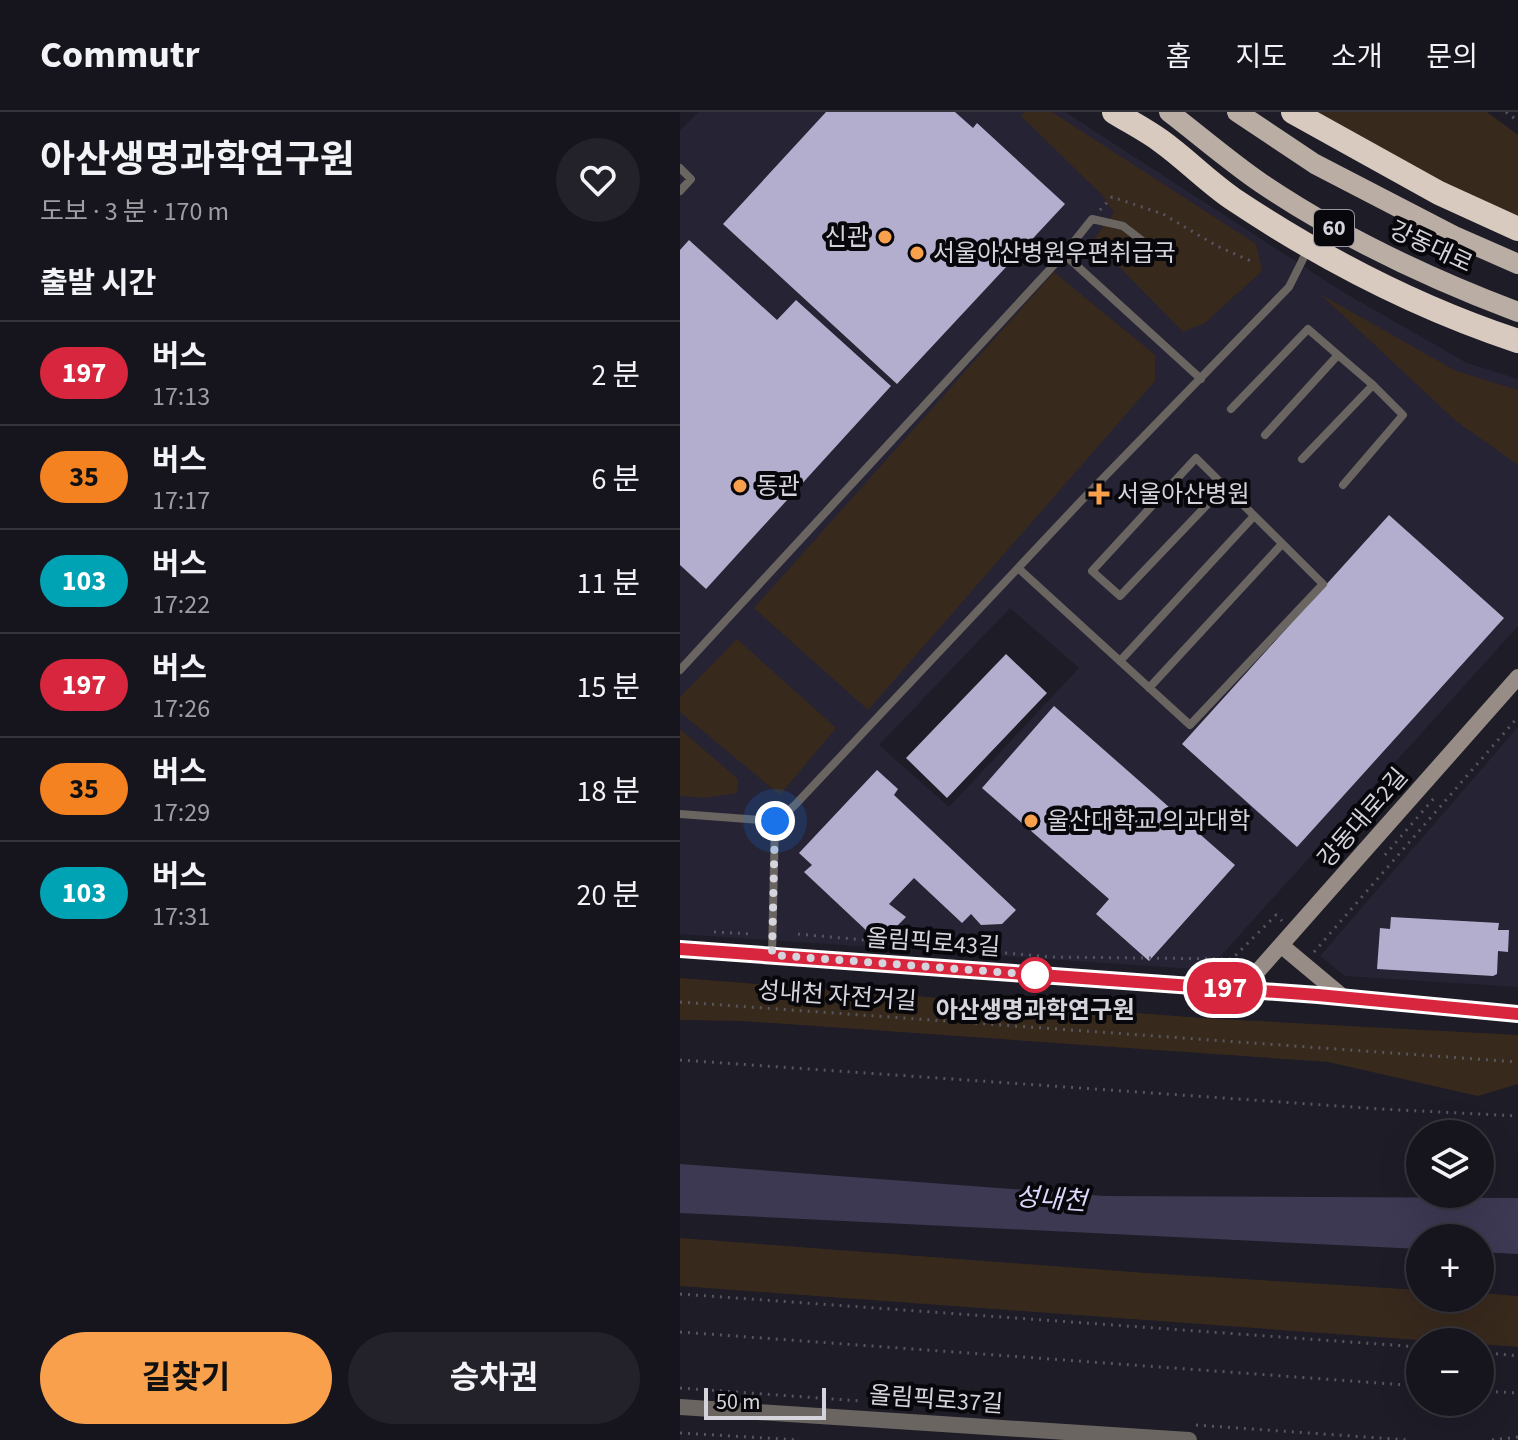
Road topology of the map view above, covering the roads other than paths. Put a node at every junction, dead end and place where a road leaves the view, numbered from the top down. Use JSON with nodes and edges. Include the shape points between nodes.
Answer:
{"nodes":[{"id":1,"x":1114,"y":112,"type":"edge"},
{"id":2,"x":1124,"y":112,"type":"edge"},
{"id":3,"x":1169,"y":112,"type":"edge"},
{"id":4,"x":1237,"y":112,"type":"edge"},
{"id":5,"x":1293,"y":112,"type":"edge"},
{"id":6,"x":1161,"y":141,"type":"junction"},
{"id":7,"x":680,"y":168,"type":"edge"},
{"id":8,"x":680,"y":191,"type":"edge"},
{"id":9,"x":1518,"y":229,"type":"edge"},
{"id":10,"x":1145,"y":243,"type":"dead end"},
{"id":11,"x":1310,"y":246,"type":"junction"},
{"id":12,"x":1064,"y":254,"type":"junction"},
{"id":13,"x":1518,"y":264,"type":"edge"},
{"id":14,"x":1518,"y":312,"type":"edge"},
{"id":15,"x":1518,"y":341,"type":"edge"},
{"id":16,"x":1338,"y":355,"type":"junction"},
{"id":17,"x":1201,"y":379,"type":"junction"},
{"id":18,"x":1373,"y":385,"type":"junction"},
{"id":19,"x":1231,"y":409,"type":"dead end"},
{"id":20,"x":1265,"y":435,"type":"dead end"},
{"id":21,"x":1302,"y":459,"type":"dead end"},
{"id":22,"x":1343,"y":485,"type":"dead end"},
{"id":23,"x":1224,"y":487,"type":"junction"},
{"id":24,"x":1254,"y":516,"type":"junction"},
{"id":25,"x":1282,"y":544,"type":"junction"},
{"id":26,"x":1018,"y":568,"type":"junction"},
{"id":27,"x":1120,"y":661,"type":"junction"},
{"id":28,"x":680,"y":670,"type":"edge"},
{"id":29,"x":1518,"y":677,"type":"edge"},
{"id":30,"x":1149,"y":688,"type":"junction"},
{"id":31,"x":680,"y":814,"type":"edge"},
{"id":32,"x":775,"y":821,"type":"junction"},
{"id":33,"x":1282,"y":946,"type":"junction"},
{"id":34,"x":680,"y":949,"type":"edge"},
{"id":35,"x":772,"y":955,"type":"junction"},
{"id":36,"x":1242,"y":989,"type":"junction"},
{"id":37,"x":1343,"y":997,"type":"junction"},
{"id":38,"x":1518,"y":1014,"type":"edge"},
{"id":39,"x":680,"y":1407,"type":"edge"},
{"id":40,"x":1189,"y":1440,"type":"edge"}],
"edges":[{"from":1,"to":6,"type":"highway"},
{"from":2,"to":6,"type":"street"},
{"from":3,"to":14,"type":"main road","name":"강동대로","number":"60","via":[[1262,183],[1354,240],[1445,285]]},
{"from":4,"to":13,"type":"main road","name":"강동대로","number":"60","via":[[1315,164]]},
{"from":5,"to":9,"type":"highway","via":[[1439,193]]},
{"from":6,"to":11,"type":"highway","via":[[1231,198]]},
{"from":7,"to":8,"type":"lane","via":[[691,179]]},
{"from":10,"to":12,"type":"lane","via":[[1123,226],[1092,219]]},
{"from":11,"to":15,"type":"highway","via":[[1390,288]]},
{"from":11,"to":17,"type":"lane","via":[[1289,287]]},
{"from":12,"to":17,"type":"lane"},
{"from":12,"to":28,"type":"lane"},
{"from":16,"to":18,"type":"lane"},
{"from":16,"to":19,"type":"lane","via":[[1308,329]]},
{"from":16,"to":20,"type":"lane"},
{"from":17,"to":26,"type":"lane"},
{"from":18,"to":21,"type":"lane"},
{"from":18,"to":22,"type":"lane","via":[[1403,415]]},
{"from":23,"to":23,"type":"lane","via":[[1196,458],[1092,571],[1120,596]]},
{"from":23,"to":24,"type":"lane"},
{"from":24,"to":25,"type":"lane"},
{"from":24,"to":27,"type":"lane"},
{"from":25,"to":30,"type":"lane"},
{"from":25,"to":30,"type":"lane","via":[[1323,584],[1190,725]]},
{"from":26,"to":27,"type":"lane"},
{"from":26,"to":32,"type":"lane"},
{"from":27,"to":30,"type":"lane"},
{"from":29,"to":33,"type":"street","name":"강동대로2길"},
{"from":31,"to":32,"type":"lane"},
{"from":32,"to":35,"type":"lane"},
{"from":33,"to":36,"type":"street","name":"강동대로2길"},
{"from":33,"to":37,"type":"street"},
{"from":34,"to":35,"type":"street","name":"올림픽로43길"},
{"from":35,"to":36,"type":"street","name":"올림픽로43길"},
{"from":36,"to":37,"type":"street","name":"올림픽로43길"},
{"from":37,"to":38,"type":"street","name":"올림픽로43길"},
{"from":39,"to":40,"type":"street","name":"올림픽로37길"}]}
